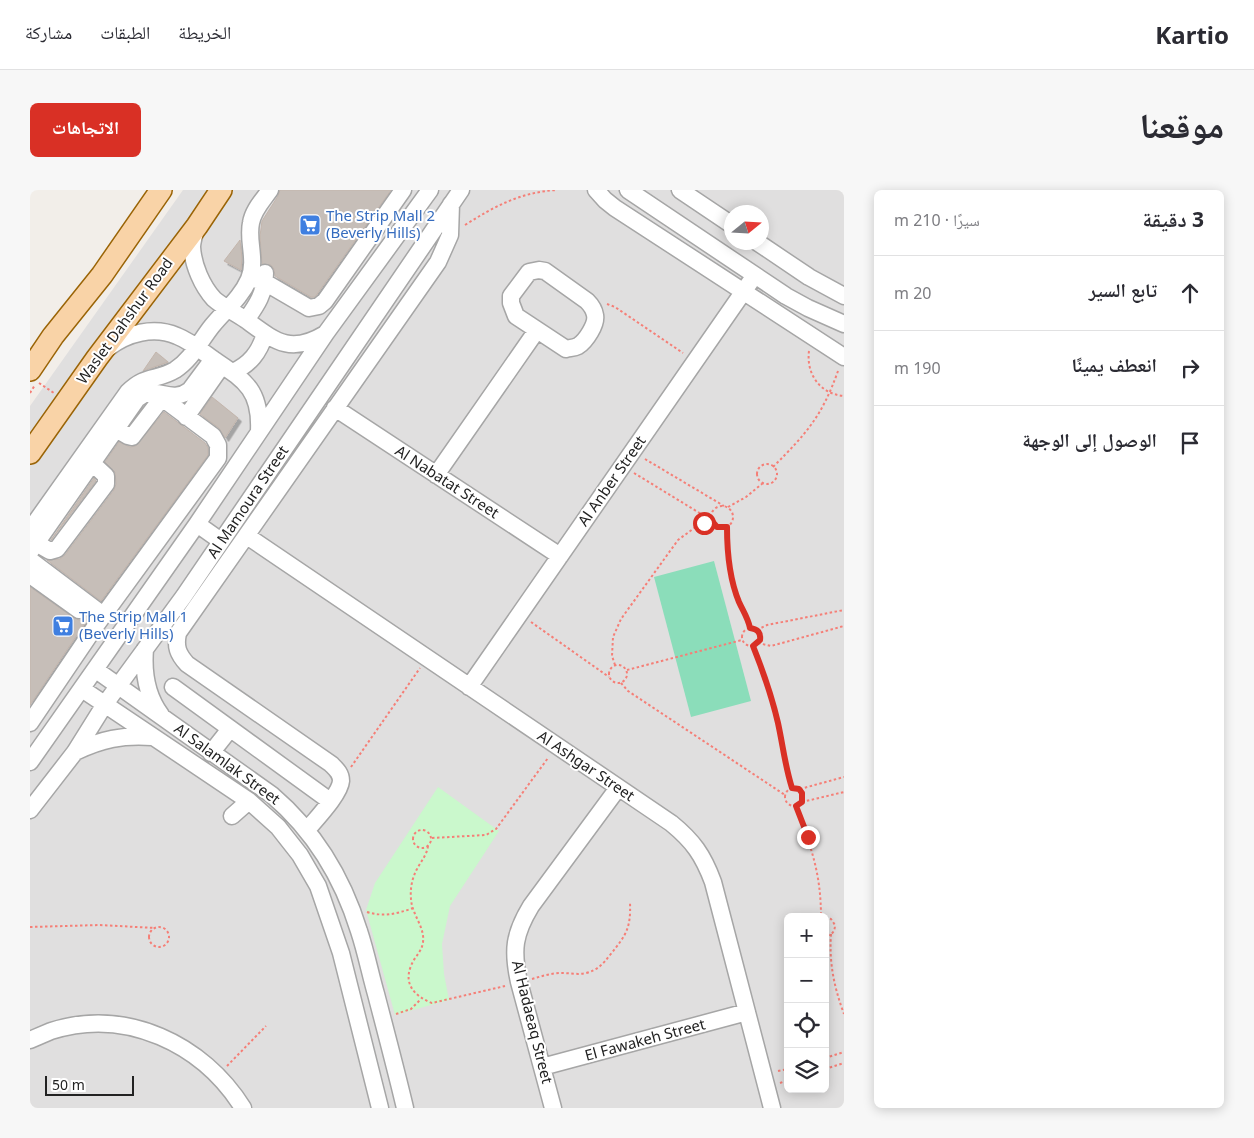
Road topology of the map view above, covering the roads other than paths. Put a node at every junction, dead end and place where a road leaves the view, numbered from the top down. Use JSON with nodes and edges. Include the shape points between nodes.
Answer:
{"nodes":[{"id":1,"x":161,"y":190,"type":"edge"},
{"id":2,"x":221,"y":190,"type":"edge"},
{"id":3,"x":270,"y":190,"type":"edge"},
{"id":4,"x":278,"y":190,"type":"edge"},
{"id":5,"x":403,"y":190,"type":"edge"},
{"id":6,"x":430,"y":190,"type":"edge"},
{"id":7,"x":462,"y":190,"type":"edge"},
{"id":8,"x":596,"y":190,"type":"edge"},
{"id":9,"x":628,"y":190,"type":"edge"},
{"id":10,"x":680,"y":190,"type":"edge"},
{"id":11,"x":451,"y":204,"type":"junction"},
{"id":12,"x":724,"y":220,"type":"edge"},
{"id":13,"x":197,"y":226,"type":"junction"},
{"id":14,"x":769,"y":250,"type":"edge"},
{"id":15,"x":377,"y":264,"type":"junction"},
{"id":16,"x":755,"y":275,"type":"junction"},
{"id":17,"x":257,"y":280,"type":"junction"},
{"id":18,"x":399,"y":280,"type":"junction"},
{"id":19,"x":743,"y":292,"type":"junction"},
{"id":20,"x":844,"y":296,"type":"edge"},
{"id":21,"x":228,"y":308,"type":"junction"},
{"id":22,"x":246,"y":320,"type":"junction"},
{"id":23,"x":844,"y":324,"type":"edge"},
{"id":24,"x":537,"y":330,"type":"junction"},
{"id":25,"x":326,"y":333,"type":"junction"},
{"id":26,"x":264,"y":334,"type":"junction"},
{"id":27,"x":198,"y":348,"type":"junction"},
{"id":28,"x":844,"y":357,"type":"edge"},
{"id":29,"x":97,"y":358,"type":"junction"},
{"id":30,"x":223,"y":365,"type":"junction"},
{"id":31,"x":33,"y":376,"type":"edge"},
{"id":32,"x":158,"y":395,"type":"junction"},
{"id":33,"x":335,"y":408,"type":"junction"},
{"id":34,"x":186,"y":416,"type":"junction"},
{"id":35,"x":259,"y":431,"type":"junction"},
{"id":36,"x":30,"y":453,"type":"edge"},
{"id":37,"x":92,"y":464,"type":"junction"},
{"id":38,"x":436,"y":474,"type":"junction"},
{"id":39,"x":197,"y":524,"type":"junction"},
{"id":40,"x":247,"y":536,"type":"junction"},
{"id":41,"x":221,"y":541,"type":"junction"},
{"id":42,"x":32,"y":542,"type":"edge"},
{"id":43,"x":560,"y":556,"type":"junction"},
{"id":44,"x":30,"y":560,"type":"edge"},
{"id":45,"x":30,"y":575,"type":"edge"},
{"id":46,"x":190,"y":600,"type":"junction"},
{"id":47,"x":100,"y":619,"type":"junction"},
{"id":48,"x":145,"y":649,"type":"junction"},
{"id":49,"x":96,"y":670,"type":"junction"},
{"id":50,"x":119,"y":687,"type":"junction"},
{"id":51,"x":173,"y":687,"type":"dead end"},
{"id":52,"x":469,"y":687,"type":"junction"},
{"id":53,"x":82,"y":688,"type":"junction"},
{"id":54,"x":106,"y":704,"type":"junction"},
{"id":55,"x":30,"y":723,"type":"edge"},
{"id":56,"x":170,"y":723,"type":"junction"},
{"id":57,"x":230,"y":729,"type":"junction"},
{"id":58,"x":158,"y":741,"type":"junction"},
{"id":59,"x":75,"y":752,"type":"junction"},
{"id":60,"x":211,"y":753,"type":"junction"},
{"id":61,"x":30,"y":762,"type":"edge"},
{"id":62,"x":618,"y":788,"type":"junction"},
{"id":63,"x":249,"y":801,"type":"junction"},
{"id":64,"x":330,"y":801,"type":"junction"},
{"id":65,"x":30,"y":810,"type":"edge"},
{"id":66,"x":232,"y":816,"type":"dead end"},
{"id":67,"x":307,"y":830,"type":"junction"},
{"id":68,"x":747,"y":1012,"type":"junction"},
{"id":69,"x":30,"y":1040,"type":"edge"},
{"id":70,"x":542,"y":1067,"type":"junction"},
{"id":71,"x":243,"y":1108,"type":"edge"},
{"id":72,"x":380,"y":1108,"type":"edge"},
{"id":73,"x":406,"y":1108,"type":"edge"},
{"id":74,"x":553,"y":1108,"type":"edge"},
{"id":75,"x":772,"y":1108,"type":"edge"}],
"edges":[{"from":1,"to":31,"type":"main road","via":[[107,268],[53,336]]},
{"from":2,"to":13,"type":"main road","name":"Waslet Dahshur Road"},
{"from":3,"to":17,"type":"street","via":[[250,224]]},
{"from":4,"to":17,"type":"street","via":[[262,212],[258,226]]},
{"from":5,"to":17,"type":"street","via":[[320,306],[309,308]]},
{"from":6,"to":15,"type":"street","name":"Al Mamoura Street"},
{"from":7,"to":11,"type":"street","name":"Al Mamoura Street"},
{"from":8,"to":19,"type":"street","via":[[615,208]]},
{"from":9,"to":16,"type":"street"},
{"from":10,"to":12,"type":"street"},
{"from":11,"to":18,"type":"street","name":"Al Mamoura Street"},
{"from":11,"to":33,"type":"street","via":[[450,235],[438,262]]},
{"from":13,"to":21,"type":"street","via":[[192,245],[195,264],[214,298]]},
{"from":13,"to":29,"type":"main road","name":"Waslet Dahshur Road"},
{"from":14,"to":20,"type":"street"},
{"from":15,"to":18,"type":"street"},
{"from":15,"to":25,"type":"street","name":"Al Mamoura Street"},
{"from":16,"to":19,"type":"street","name":"Al Anber Street"},
{"from":16,"to":23,"type":"street","via":[[808,308]]},
{"from":17,"to":21,"type":"street"},
{"from":17,"to":22,"type":"street","via":[[259,301]]},
{"from":18,"to":41,"type":"street","name":"Al Mamoura Street"},
{"from":19,"to":28,"type":"street"},
{"from":19,"to":43,"type":"street","name":"Al Anber Street"},
{"from":21,"to":22,"type":"street"},
{"from":21,"to":27,"type":"street"},
{"from":22,"to":26,"type":"street"},
{"from":24,"to":24,"type":"street","via":[[566,349],[578,346],[595,322],[595,314],[587,301],[545,271],[529,272],[511,296],[511,304],[516,316]]},
{"from":24,"to":38,"type":"street"},
{"from":25,"to":26,"type":"street","via":[[312,342],[296,345],[279,342]]},
{"from":25,"to":35,"type":"street","name":"Al Mamoura Street"},
{"from":26,"to":30,"type":"street","via":[[257,354],[242,368]]},
{"from":27,"to":29,"type":"street","via":[[177,336],[160,331],[142,331],[110,346]]},
{"from":27,"to":30,"type":"street"},
{"from":27,"to":42,"type":"street","via":[[175,370],[145,379],[128,392]]},
{"from":29,"to":36,"type":"main road","name":"Waslet Dahshur Road"},
{"from":30,"to":32,"type":"street","via":[[186,394]]},
{"from":30,"to":34,"type":"street"},
{"from":30,"to":35,"type":"street","via":[[244,380],[252,391],[260,418]]},
{"from":32,"to":34,"type":"street"},
{"from":32,"to":37,"type":"street","via":[[132,437],[116,429]]},
{"from":33,"to":38,"type":"street","name":"Al Nabatat Street"},
{"from":33,"to":40,"type":"street"},
{"from":34,"to":47,"type":"street","via":[[214,436],[218,458]]},
{"from":35,"to":39,"type":"street","name":"Al Mamoura Street"},
{"from":37,"to":42,"type":"street"},
{"from":37,"to":42,"type":"street","via":[[106,476],[106,484],[57,549],[50,551]]},
{"from":38,"to":43,"type":"street","name":"Al Nabatat Street"},
{"from":39,"to":41,"type":"street"},
{"from":39,"to":49,"type":"street","name":"Al Mamoura Street"},
{"from":40,"to":46,"type":"street"},
{"from":40,"to":52,"type":"street","name":"Al Ashgar Street"},
{"from":41,"to":46,"type":"street","name":"Al Mamoura Street"},
{"from":43,"to":52,"type":"street","name":"Al Anber Street"},
{"from":44,"to":47,"type":"street"},
{"from":45,"to":47,"type":"street"},
{"from":46,"to":48,"type":"street","name":"Al Mamoura Street"},
{"from":46,"to":64,"type":"street","via":[[178,633],[179,655],[187,664],[332,764],[340,774],[341,782]]},
{"from":47,"to":55,"type":"street"},
{"from":48,"to":50,"type":"street","name":"Al Mamoura Street"},
{"from":48,"to":56,"type":"street","via":[[144,664],[150,694],[156,708]]},
{"from":49,"to":50,"type":"street","name":"Al Salamlak Street"},
{"from":49,"to":53,"type":"street","name":"Al Mamoura Street"},
{"from":50,"to":54,"type":"street","name":"Al Mamoura Street"},
{"from":50,"to":56,"type":"street","name":"Al Salamlak Street"},
{"from":51,"to":57,"type":"street"},
{"from":52,"to":62,"type":"street","name":"Al Ashgar Street"},
{"from":53,"to":54,"type":"street","name":"Al Salamlak Street"},
{"from":53,"to":61,"type":"street","name":"Al Mamoura Street"},
{"from":54,"to":58,"type":"street","name":"Al Salamlak Street"},
{"from":54,"to":59,"type":"street","name":"Al Mamoura Street"},
{"from":56,"to":58,"type":"street"},
{"from":56,"to":60,"type":"street","name":"Al Salamlak Street"},
{"from":57,"to":60,"type":"street"},
{"from":57,"to":64,"type":"street"},
{"from":58,"to":59,"type":"street","via":[[132,735],[93,743]]},
{"from":58,"to":63,"type":"street","name":"Al Salamlak Street"},
{"from":59,"to":65,"type":"street","name":"Al Mamoura Street"},
{"from":60,"to":67,"type":"street","name":"Al Salamlak Street","via":[[272,795]]},
{"from":62,"to":68,"type":"street","name":"Al Ashgar Street","via":[[685,835],[707,864]]},
{"from":62,"to":70,"type":"street","name":"Al Hadaeaq Street","via":[[531,906],[515,942],[518,982]]},
{"from":63,"to":66,"type":"street"},
{"from":63,"to":72,"type":"street","name":"Al Salamlak Street","via":[[278,827],[318,886],[341,953]]},
{"from":64,"to":67,"type":"street"},
{"from":67,"to":73,"type":"street","name":"Al Salamlak Street","via":[[349,901]]},
{"from":68,"to":70,"type":"street","name":"El Fawakeh Street"},
{"from":68,"to":75,"type":"street","name":"Al Ashgar Street"},
{"from":69,"to":71,"type":"street","via":[[52,1031],[85,1025],[119,1025],[147,1031],[197,1057],[218,1075]]},
{"from":70,"to":74,"type":"street","name":"Al Hadaeaq Street"}]}
